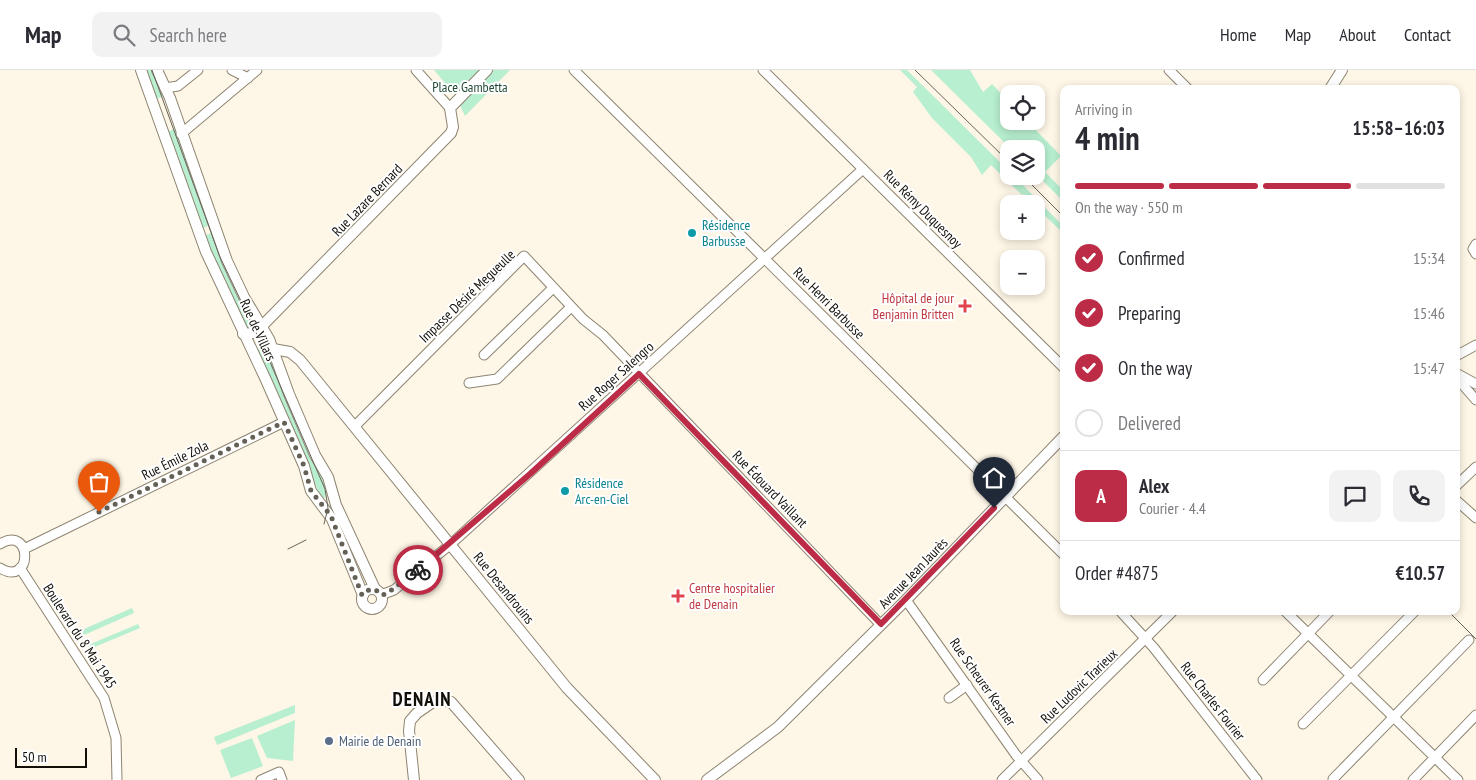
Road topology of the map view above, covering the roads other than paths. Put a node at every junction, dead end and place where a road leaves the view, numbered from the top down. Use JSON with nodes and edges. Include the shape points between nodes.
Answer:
{"nodes":[{"id":1,"x":141,"y":70,"type":"edge"},
{"id":2,"x":157,"y":70,"type":"edge"},
{"id":3,"x":198,"y":70,"type":"edge"},
{"id":4,"x":232,"y":70,"type":"edge"},
{"id":5,"x":257,"y":70,"type":"edge"},
{"id":6,"x":416,"y":70,"type":"edge"},
{"id":7,"x":488,"y":70,"type":"edge"},
{"id":8,"x":574,"y":70,"type":"edge"},
{"id":9,"x":763,"y":70,"type":"edge"},
{"id":10,"x":1169,"y":70,"type":"edge"},
{"id":11,"x":1342,"y":70,"type":"edge"},
{"id":12,"x":248,"y":78,"type":"junction"},
{"id":13,"x":1184,"y":85,"type":"edge"},
{"id":14,"x":1333,"y":85,"type":"edge"},
{"id":15,"x":165,"y":88,"type":"junction"},
{"id":16,"x":450,"y":108,"type":"junction"},
{"id":17,"x":182,"y":134,"type":"junction"},
{"id":18,"x":863,"y":169,"type":"junction"},
{"id":19,"x":764,"y":258,"type":"junction"},
{"id":20,"x":553,"y":288,"type":"junction"},
{"id":21,"x":571,"y":307,"type":"junction"},
{"id":22,"x":262,"y":326,"type":"junction"},
{"id":23,"x":243,"y":334,"type":"junction"},
{"id":24,"x":1476,"y":345,"type":"edge"},
{"id":25,"x":273,"y":349,"type":"junction"},
{"id":26,"x":484,"y":354,"type":"dead end"},
{"id":27,"x":1460,"y":354,"type":"edge"},
{"id":28,"x":1060,"y":364,"type":"edge"},
{"id":29,"x":639,"y":374,"type":"junction"},
{"id":30,"x":1460,"y":375,"type":"edge"},
{"id":31,"x":1460,"y":382,"type":"edge"},
{"id":32,"x":469,"y":383,"type":"dead end"},
{"id":33,"x":1476,"y":384,"type":"edge"},
{"id":34,"x":1476,"y":400,"type":"edge"},
{"id":35,"x":284,"y":422,"type":"junction"},
{"id":36,"x":355,"y":426,"type":"junction"},
{"id":37,"x":1060,"y":440,"type":"edge"},
{"id":38,"x":1476,"y":467,"type":"edge"},
{"id":39,"x":1460,"y":482,"type":"edge"},
{"id":40,"x":1004,"y":497,"type":"junction"},
{"id":41,"x":1460,"y":504,"type":"edge"},
{"id":42,"x":1476,"y":518,"type":"edge"},
{"id":43,"x":0,"y":544,"type":"edge"},
{"id":44,"x":451,"y":544,"type":"junction"},
{"id":45,"x":24,"y":549,"type":"junction"},
{"id":46,"x":1060,"y":552,"type":"edge"},
{"id":47,"x":0,"y":568,"type":"edge"},
{"id":48,"x":20,"y":568,"type":"junction"},
{"id":49,"x":378,"y":592,"type":"junction"},
{"id":50,"x":362,"y":595,"type":"junction"},
{"id":51,"x":906,"y":600,"type":"junction"},
{"id":52,"x":1124,"y":615,"type":"edge"},
{"id":53,"x":1169,"y":615,"type":"edge"},
{"id":54,"x":1289,"y":615,"type":"edge"},
{"id":55,"x":1326,"y":615,"type":"edge"},
{"id":56,"x":1411,"y":615,"type":"edge"},
{"id":57,"x":881,"y":624,"type":"junction"},
{"id":58,"x":1308,"y":634,"type":"junction"},
{"id":59,"x":1147,"y":639,"type":"junction"},
{"id":60,"x":1468,"y":640,"type":"dead end"},
{"id":61,"x":1351,"y":676,"type":"junction"},
{"id":62,"x":1263,"y":680,"type":"dead end"},
{"id":63,"x":967,"y":685,"type":"junction"},
{"id":64,"x":949,"y":698,"type":"dead end"},
{"id":65,"x":1476,"y":715,"type":"edge"},
{"id":66,"x":1394,"y":717,"type":"junction"},
{"id":67,"x":1303,"y":724,"type":"dead end"},
{"id":68,"x":1435,"y":758,"type":"junction"},
{"id":69,"x":1022,"y":761,"type":"junction"},
{"id":70,"x":117,"y":780,"type":"edge"},
{"id":71,"x":260,"y":780,"type":"edge"},
{"id":72,"x":282,"y":780,"type":"edge"},
{"id":73,"x":414,"y":780,"type":"edge"},
{"id":74,"x":519,"y":780,"type":"edge"},
{"id":75,"x":655,"y":780,"type":"edge"},
{"id":76,"x":707,"y":780,"type":"edge"},
{"id":77,"x":1002,"y":780,"type":"edge"},
{"id":78,"x":1038,"y":780,"type":"edge"},
{"id":79,"x":1257,"y":780,"type":"edge"},
{"id":80,"x":1333,"y":780,"type":"edge"},
{"id":81,"x":1413,"y":780,"type":"edge"},
{"id":82,"x":1458,"y":780,"type":"edge"}],
"edges":[{"from":1,"to":23,"type":"street","name":"Rue de Villars","via":[[199,234]]},
{"from":2,"to":15,"type":"street","name":"Rue de Villars"},
{"from":3,"to":15,"type":"street","via":[[178,86]]},
{"from":4,"to":12,"type":"street"},
{"from":5,"to":12,"type":"street"},
{"from":6,"to":16,"type":"street"},
{"from":7,"to":16,"type":"street"},
{"from":8,"to":19,"type":"street","name":"Rue Henri Barbusse"},
{"from":9,"to":18,"type":"street","name":"Rue Rémy Duquesnoy"},
{"from":10,"to":13,"type":"street"},
{"from":11,"to":14,"type":"street"},
{"from":12,"to":17,"type":"street"},
{"from":15,"to":17,"type":"street","name":"Rue de Villars"},
{"from":16,"to":22,"type":"street","name":"Rue Lazare Bernard","via":[[451,133]]},
{"from":17,"to":22,"type":"street","name":"Rue de Villars","via":[[227,261]]},
{"from":18,"to":19,"type":"street","name":"Rue Roger Salengro"},
{"from":18,"to":28,"type":"street","name":"Rue Rémy Duquesnoy"},
{"from":19,"to":29,"type":"street","name":"Rue Roger Salengro"},
{"from":19,"to":40,"type":"street","name":"Rue Henri Barbusse"},
{"from":20,"to":21,"type":"street","name":"Impasse Désiré Megueulle"},
{"from":20,"to":26,"type":"street"},
{"from":20,"to":36,"type":"street","name":"Impasse Désiré Megueulle","via":[[524,256]]},
{"from":21,"to":29,"type":"street","name":"Impasse Désiré Megueulle","via":[[603,335]]},
{"from":21,"to":32,"type":"street","via":[[497,379]]},
{"from":22,"to":23,"type":"street","name":"Rue Lazare Bernard","via":[[253,333]]},
{"from":22,"to":25,"type":"street","name":"Rue de Villars"},
{"from":23,"to":35,"type":"street","name":"Rue de Villars"},
{"from":24,"to":27,"type":"street"},
{"from":25,"to":36,"type":"street","name":"Rue Desandrouins","via":[[290,352],[297,357]]},
{"from":25,"to":49,"type":"street","name":"Rue de Villars","via":[[315,455],[328,477],[338,510]]},
{"from":29,"to":44,"type":"street","name":"Rue Roger Salengro"},
{"from":29,"to":57,"type":"street","name":"Rue Édouard Vaillant"},
{"from":30,"to":33,"type":"street"},
{"from":31,"to":34,"type":"street"},
{"from":35,"to":45,"type":"street","name":"Rue Émile Zola"},
{"from":35,"to":50,"type":"street","name":"Rue de Villars","via":[[304,466],[311,491],[331,516]]},
{"from":36,"to":44,"type":"street","name":"Rue Desandrouins"},
{"from":37,"to":40,"type":"street","name":"Avenue Jean Jaurès"},
{"from":38,"to":39,"type":"street"},
{"from":40,"to":46,"type":"street","name":"Rue Henri Barbusse"},
{"from":40,"to":51,"type":"street","name":"Avenue Jean Jaurès"},
{"from":41,"to":42,"type":"street"},
{"from":43,"to":45,"type":"street","via":[[14,541]]},
{"from":44,"to":49,"type":"street","name":"Rue Roger Salengro","via":[[394,590]]},
{"from":44,"to":75,"type":"street","name":"Rue Desandrouins","via":[[566,688]]},
{"from":45,"to":48,"type":"street","via":[[26,559]]},
{"from":47,"to":48,"type":"street","via":[[9,572]]},
{"from":48,"to":70,"type":"street","name":"Boulevard du 8 Mai 1945","via":[[104,698],[116,738]]},
{"from":49,"to":50,"type":"street","via":[[368,589]]},
{"from":49,"to":50,"type":"street","via":[[381,604],[373,609],[364,605]]},
{"from":51,"to":57,"type":"street","name":"Avenue Jean Jaurès"},
{"from":51,"to":63,"type":"street","name":"Rue Scheurer Kestner"},
{"from":52,"to":59,"type":"street"},
{"from":53,"to":59,"type":"street","name":"Rue Ludovic Trarieux"},
{"from":54,"to":58,"type":"street"},
{"from":55,"to":58,"type":"street"},
{"from":56,"to":61,"type":"street"},
{"from":57,"to":76,"type":"street","name":"Avenue Jean Jaurès","via":[[773,732]]},
{"from":58,"to":61,"type":"street"},
{"from":58,"to":62,"type":"street"},
{"from":59,"to":69,"type":"street","name":"Rue Ludovic Trarieux"},
{"from":59,"to":79,"type":"street","name":"Rue Charles Fourier"},
{"from":60,"to":66,"type":"street"},
{"from":61,"to":66,"type":"street"},
{"from":61,"to":67,"type":"street"},
{"from":63,"to":64,"type":"street"},
{"from":63,"to":69,"type":"street","name":"Rue Scheurer Kestner"},
{"from":65,"to":68,"type":"street"},
{"from":66,"to":68,"type":"street"},
{"from":66,"to":80,"type":"street"},
{"from":68,"to":81,"type":"street"},
{"from":68,"to":82,"type":"street"},
{"from":69,"to":77,"type":"street","name":"Rue Ludovic Trarieux"},
{"from":69,"to":78,"type":"street","name":"Rue Scheurer Kestner"},
{"from":71,"to":72,"type":"street","via":[[279,772]]},
{"from":73,"to":74,"type":"street","via":[[409,731],[412,718],[437,700],[451,702]]}]}
